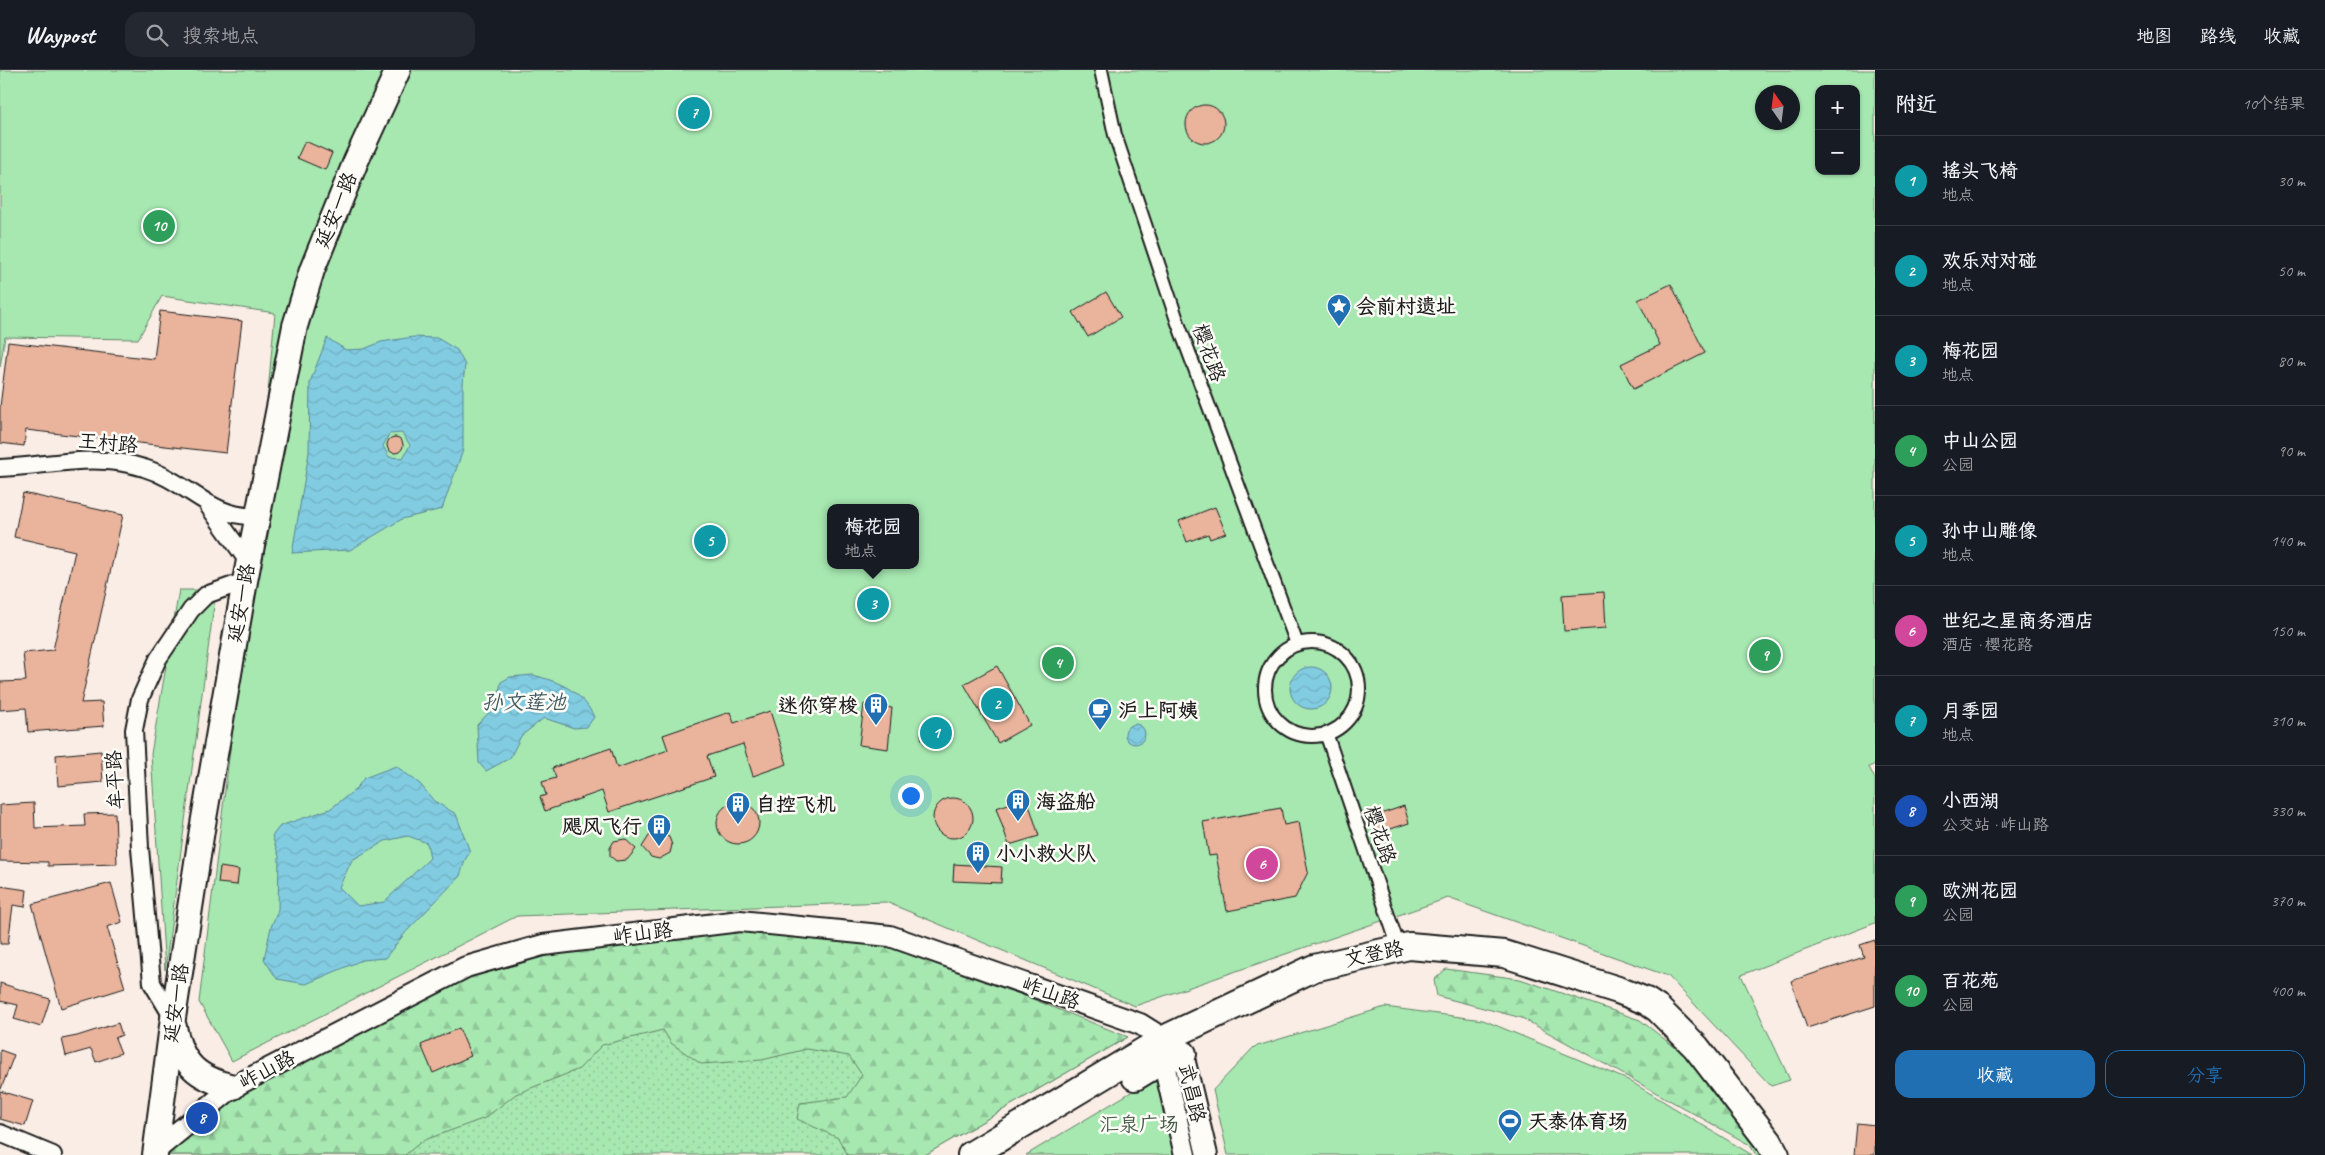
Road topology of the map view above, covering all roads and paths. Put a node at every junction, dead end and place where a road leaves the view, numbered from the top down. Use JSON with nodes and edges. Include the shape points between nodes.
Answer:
{"nodes":[{"id":1,"x":398,"y":70,"type":"edge"},
{"id":2,"x":1101,"y":70,"type":"edge"},
{"id":3,"x":0,"y":468,"type":"edge"},
{"id":4,"x":204,"y":501,"type":"junction"},
{"id":5,"x":258,"y":516,"type":"junction"},
{"id":6,"x":246,"y":572,"type":"junction"},
{"id":7,"x":1297,"y":644,"type":"junction"},
{"id":8,"x":1326,"y":733,"type":"junction"},
{"id":9,"x":1399,"y":948,"type":"junction"},
{"id":10,"x":173,"y":1018,"type":"junction"},
{"id":11,"x":1170,"y":1051,"type":"junction"},
{"id":12,"x":233,"y":1087,"type":"junction"},
{"id":13,"x":0,"y":1133,"type":"edge"},
{"id":14,"x":155,"y":1153,"type":"edge"},
{"id":15,"x":53,"y":1155,"type":"edge"},
{"id":16,"x":971,"y":1155,"type":"edge"},
{"id":17,"x":1003,"y":1155,"type":"edge"},
{"id":18,"x":1185,"y":1155,"type":"edge"},
{"id":19,"x":1206,"y":1155,"type":"edge"},
{"id":20,"x":1776,"y":1155,"type":"edge"}],
"edges":[{"from":1,"to":5,"type":"main road","name":"延安一路","via":[[356,161],[302,300]]},
{"from":2,"to":7,"type":"street","name":"樱花路","via":[[1116,135],[1178,323]]},
{"from":3,"to":4,"type":"street","name":"王村路","via":[[70,460],[110,461],[144,467],[184,486]]},
{"from":4,"to":5,"type":"street","name":"王村路","via":[[233,515]]},
{"from":4,"to":6,"type":"street","name":"王村路"},
{"from":5,"to":6,"type":"main road","name":"延安一路"},
{"from":6,"to":10,"type":"main road","name":"延安一路"},
{"from":6,"to":10,"type":"street","name":"牟平路","via":[[206,596],[191,610],[158,659],[140,699],[136,722],[140,848],[152,983]]},
{"from":7,"to":8,"type":"street","via":[[1326,644],[1344,656],[1356,674],[1359,689],[1350,716],[1339,727]]},
{"from":7,"to":8,"type":"street","via":[[1282,652],[1272,664],[1266,679],[1265,696],[1280,724],[1310,736]]},
{"from":8,"to":9,"type":"street","name":"樱花路"},
{"from":9,"to":11,"type":"main road","name":"文登路","via":[[1314,968]]},
{"from":9,"to":20,"type":"main road","name":"文登路","via":[[1409,946],[1504,954],[1646,1001],[1696,1047]]},
{"from":10,"to":12,"type":"main road","via":[[178,1047],[192,1068],[214,1082]]},
{"from":10,"to":14,"type":"main road","name":"延安一路"},
{"from":11,"to":12,"type":"street","name":"岞山路","via":[[1140,1024],[890,936],[740,920],[543,945],[466,966]]},
{"from":11,"to":16,"type":"main road","name":"文登路"},
{"from":11,"to":17,"type":"main road","name":"文登路"},
{"from":11,"to":18,"type":"street","name":"武昌路"},
{"from":11,"to":19,"type":"street","name":"武昌路"},
{"from":12,"to":14,"type":"street","name":"岞山路"},
{"from":13,"to":15,"type":"street"}]}
